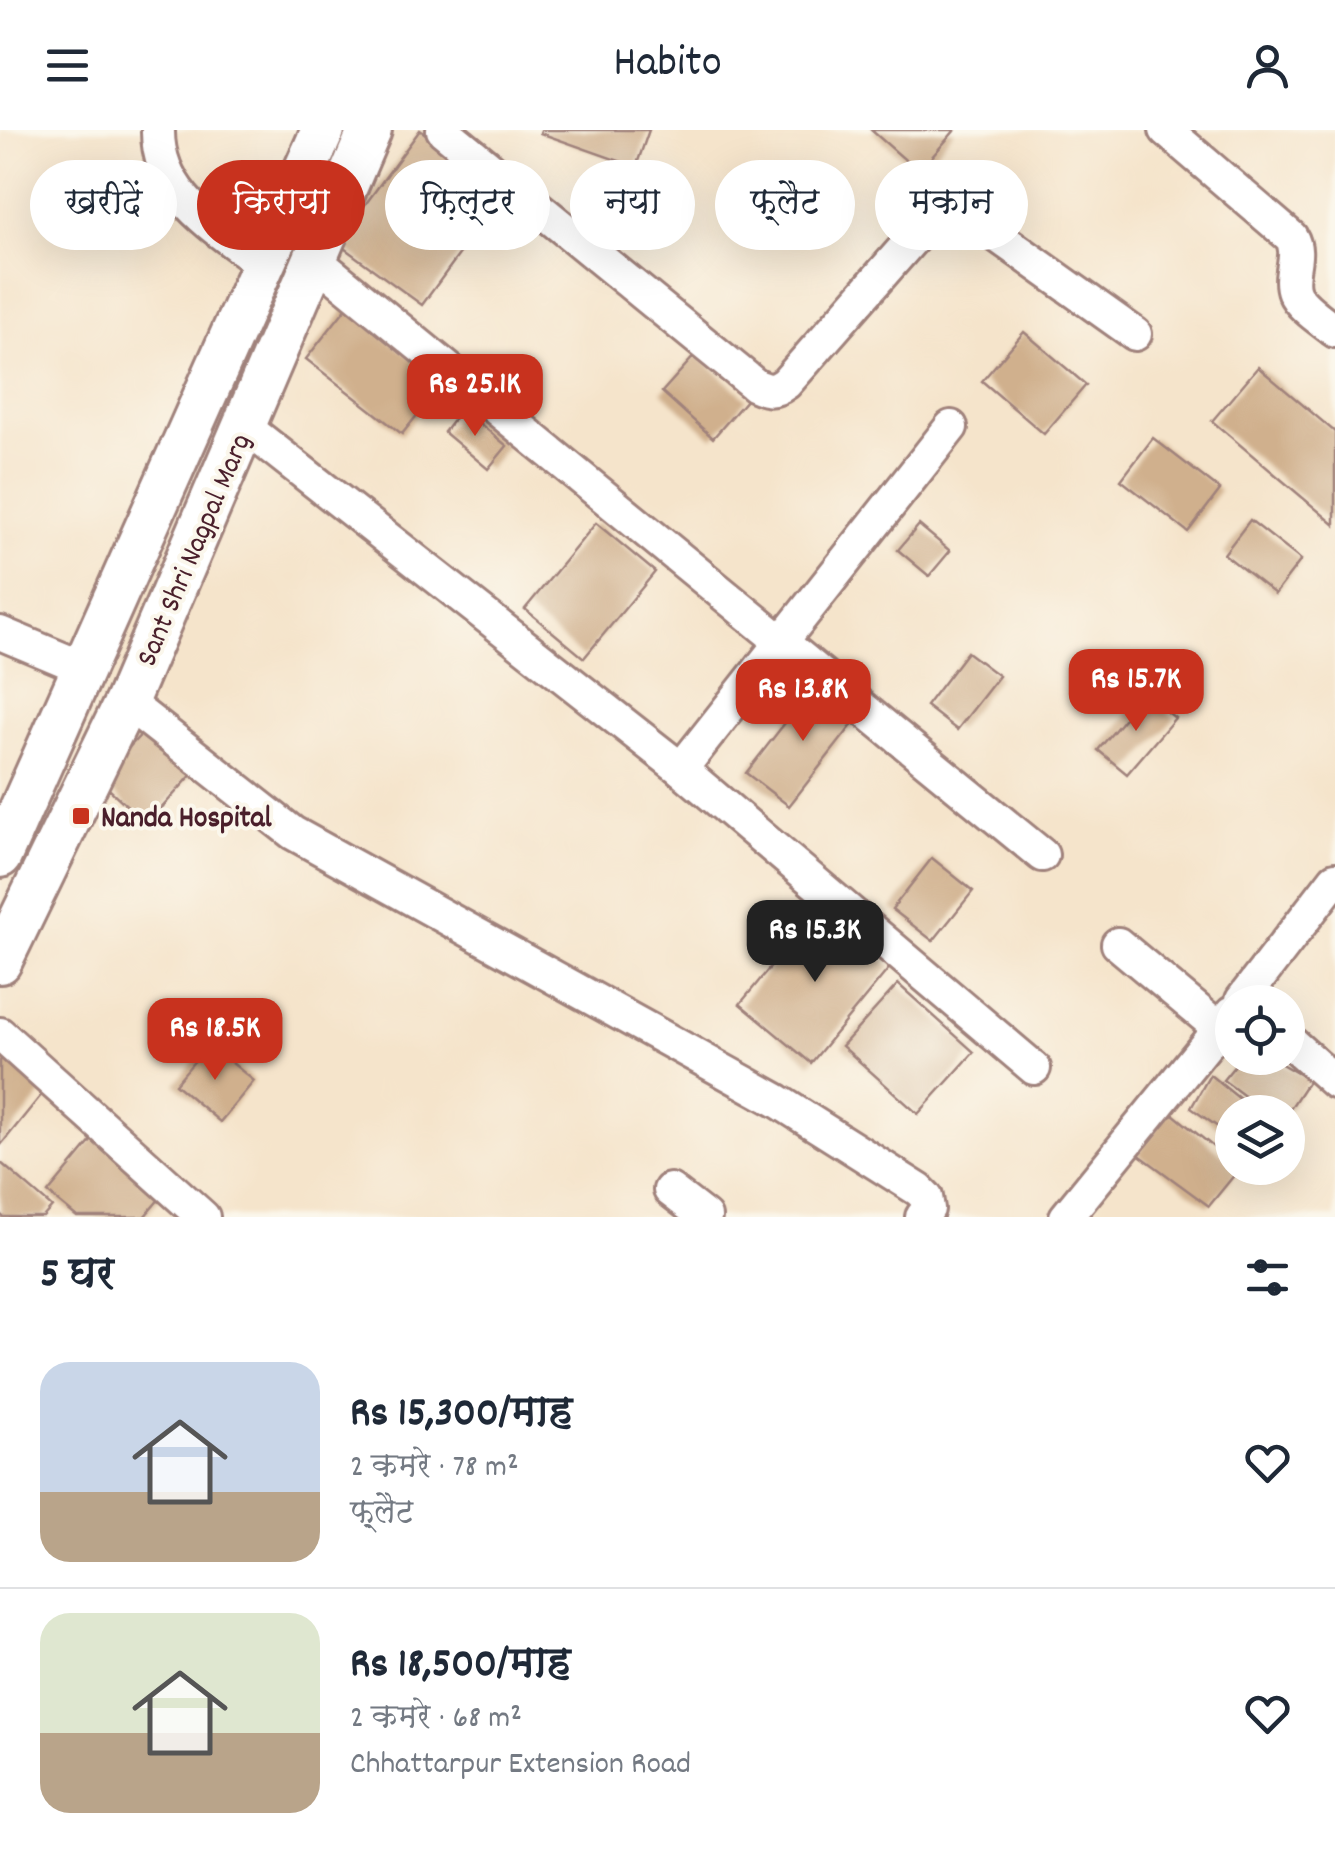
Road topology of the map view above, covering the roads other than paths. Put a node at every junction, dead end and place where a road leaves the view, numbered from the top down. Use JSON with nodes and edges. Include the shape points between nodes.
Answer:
{"nodes":[{"id":1,"x":158,"y":130,"type":"edge"},
{"id":2,"x":323,"y":130,"type":"edge"},
{"id":3,"x":370,"y":130,"type":"edge"},
{"id":4,"x":1166,"y":130,"type":"edge"},
{"id":5,"x":446,"y":131,"type":"edge"},
{"id":6,"x":310,"y":160,"type":"edge"},
{"id":7,"x":357,"y":160,"type":"edge"},
{"id":8,"x":271,"y":250,"type":"edge"},
{"id":9,"x":319,"y":250,"type":"edge"},
{"id":10,"x":315,"y":260,"type":"junction"},
{"id":11,"x":264,"y":265,"type":"junction"},
{"id":12,"x":1335,"y":331,"type":"edge"},
{"id":13,"x":1135,"y":334,"type":"dead end"},
{"id":14,"x":244,"y":426,"type":"junction"},
{"id":15,"x":951,"y":428,"type":"dead end"},
{"id":16,"x":0,"y":633,"type":"edge"},
{"id":17,"x":780,"y":639,"type":"junction"},
{"id":18,"x":86,"y":669,"type":"junction"},
{"id":19,"x":126,"y":702,"type":"junction"},
{"id":20,"x":680,"y":769,"type":"junction"},
{"id":21,"x":0,"y":856,"type":"edge"},
{"id":22,"x":1042,"y":856,"type":"dead end"},
{"id":23,"x":1329,"y":899,"type":"edge"},
{"id":24,"x":1118,"y":944,"type":"dead end"},
{"id":25,"x":0,"y":962,"type":"edge"},
{"id":26,"x":1256,"y":985,"type":"edge"},
{"id":27,"x":1215,"y":997,"type":"edge"},
{"id":28,"x":0,"y":1034,"type":"edge"},
{"id":29,"x":1215,"y":1035,"type":"edge"},
{"id":30,"x":1305,"y":1055,"type":"edge"},
{"id":31,"x":1034,"y":1068,"type":"dead end"},
{"id":32,"x":1335,"y":1082,"type":"edge"},
{"id":33,"x":670,"y":1190,"type":"dead end"},
{"id":34,"x":183,"y":1210,"type":"edge"},
{"id":35,"x":705,"y":1217,"type":"edge"},
{"id":36,"x":922,"y":1217,"type":"edge"},
{"id":37,"x":1066,"y":1217,"type":"edge"}],
"edges":[{"from":1,"to":11,"type":"street","via":[[162,167],[173,187]]},
{"from":2,"to":6,"type":"main road","name":"Sant Shri Nagpal Marg"},
{"from":3,"to":7,"type":"main road","name":"Sant Shri Nagpal Marg"},
{"from":4,"to":12,"type":"street","via":[[1291,237],[1297,298]]},
{"from":5,"to":13,"type":"street","via":[[768,391],[786,383],[930,219],[954,205]]},
{"from":8,"to":11,"type":"main road","name":"Sant Shri Nagpal Marg"},
{"from":9,"to":10,"type":"main road","name":"Sant Shri Nagpal Marg"},
{"from":10,"to":14,"type":"main road","name":"Sant Shri Nagpal Marg"},
{"from":10,"to":17,"type":"street"},
{"from":11,"to":18,"type":"main road","name":"Sant Shri Nagpal Marg"},
{"from":14,"to":19,"type":"main road","name":"Sant Shri Nagpal Marg"},
{"from":14,"to":20,"type":"street"},
{"from":15,"to":17,"type":"street"},
{"from":16,"to":18,"type":"street"},
{"from":17,"to":20,"type":"street"},
{"from":17,"to":22,"type":"street"},
{"from":18,"to":21,"type":"main road","name":"Sant Shri Nagpal Marg"},
{"from":19,"to":25,"type":"main road","name":"Sant Shri Nagpal Marg"},
{"from":19,"to":36,"type":"street","via":[[293,833],[778,1102],[919,1190],[928,1209]]},
{"from":20,"to":31,"type":"street"},
{"from":23,"to":26,"type":"street"},
{"from":24,"to":27,"type":"street"},
{"from":28,"to":34,"type":"street"},
{"from":29,"to":37,"type":"street"},
{"from":30,"to":32,"type":"street"},
{"from":33,"to":35,"type":"street"}]}
